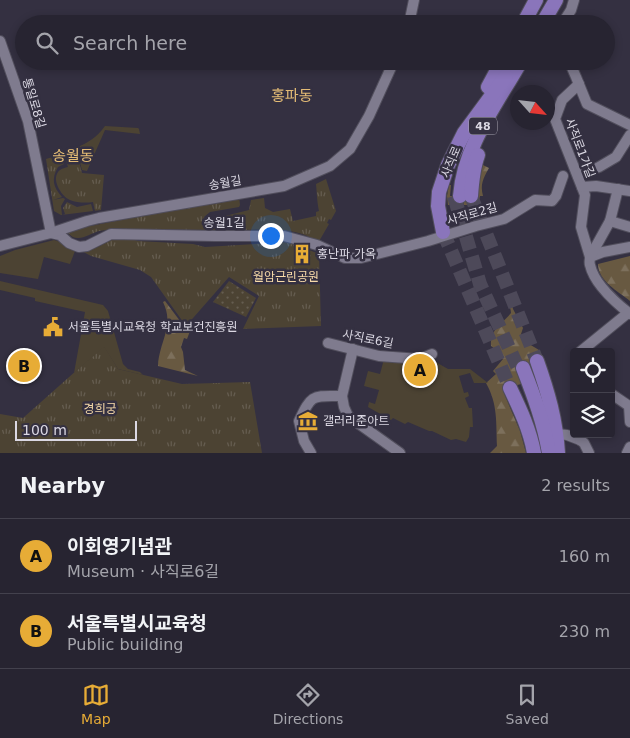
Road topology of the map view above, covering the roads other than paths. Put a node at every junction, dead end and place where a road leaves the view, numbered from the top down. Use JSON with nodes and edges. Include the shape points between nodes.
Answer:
{"nodes":[{"id":1,"x":406,"y":0,"type":"edge"},
{"id":2,"x":414,"y":0,"type":"edge"},
{"id":3,"x":536,"y":0,"type":"edge"},
{"id":4,"x":547,"y":0,"type":"edge"},
{"id":5,"x":556,"y":0,"type":"edge"},
{"id":6,"x":564,"y":0,"type":"edge"},
{"id":7,"x":574,"y":0,"type":"edge"},
{"id":8,"x":409,"y":15,"type":"edge"},
{"id":9,"x":411,"y":15,"type":"edge"},
{"id":10,"x":528,"y":15,"type":"edge"},
{"id":11,"x":539,"y":15,"type":"edge"},
{"id":12,"x":547,"y":15,"type":"edge"},
{"id":13,"x":556,"y":15,"type":"edge"},
{"id":14,"x":568,"y":15,"type":"edge"},
{"id":15,"x":0,"y":41,"type":"edge"},
{"id":16,"x":390,"y":70,"type":"edge"},
{"id":17,"x":497,"y":70,"type":"edge"},
{"id":18,"x":512,"y":70,"type":"edge"},
{"id":19,"x":512,"y":70,"type":"edge"},
{"id":20,"x":513,"y":70,"type":"edge"},
{"id":21,"x":525,"y":70,"type":"edge"},
{"id":22,"x":573,"y":70,"type":"edge"},
{"id":23,"x":579,"y":84,"type":"junction"},
{"id":24,"x":496,"y":117,"type":"junction"},
{"id":25,"x":630,"y":125,"type":"edge"},
{"id":26,"x":464,"y":133,"type":"junction"},
{"id":27,"x":630,"y":135,"type":"edge"},
{"id":28,"x":563,"y":176,"type":"dead end"},
{"id":29,"x":578,"y":176,"type":"junction"},
{"id":30,"x":582,"y":187,"type":"junction"},
{"id":31,"x":625,"y":188,"type":"edge"},
{"id":32,"x":610,"y":222,"type":"junction"},
{"id":33,"x":630,"y":227,"type":"edge"},
{"id":34,"x":51,"y":232,"type":"junction"},
{"id":35,"x":443,"y":232,"type":"tunnel mouth"},
{"id":36,"x":428,"y":241,"type":"joint"},
{"id":37,"x":0,"y":246,"type":"edge"},
{"id":38,"x":630,"y":247,"type":"edge"},
{"id":39,"x":590,"y":257,"type":"junction"},
{"id":40,"x":629,"y":314,"type":"edge"},
{"id":41,"x":328,"y":343,"type":"dead end"},
{"id":42,"x":585,"y":348,"type":"edge"},
{"id":43,"x":353,"y":349,"type":"junction"},
{"id":44,"x":432,"y":354,"type":"dead end"},
{"id":45,"x":536,"y":361,"type":"tunnel mouth"},
{"id":46,"x":510,"y":388,"type":"tunnel mouth"},
{"id":47,"x":342,"y":396,"type":"junction"},
{"id":48,"x":615,"y":396,"type":"edge"},
{"id":49,"x":630,"y":422,"type":"edge"},
{"id":50,"x":557,"y":434,"type":"junction"},
{"id":51,"x":570,"y":435,"type":"edge"},
{"id":52,"x":581,"y":438,"type":"edge"},
{"id":53,"x":630,"y":447,"type":"edge"},
{"id":54,"x":311,"y":453,"type":"edge"},
{"id":55,"x":400,"y":453,"type":"edge"},
{"id":56,"x":534,"y":453,"type":"edge"},
{"id":57,"x":544,"y":453,"type":"edge"},
{"id":58,"x":549,"y":453,"type":"edge"},
{"id":59,"x":558,"y":453,"type":"edge"},
{"id":60,"x":589,"y":453,"type":"edge"},
{"id":61,"x":627,"y":453,"type":"edge"}],
"edges":[{"from":1,"to":8,"type":"street"},
{"from":2,"to":9,"type":"street"},
{"from":3,"to":10,"type":"main road"},
{"from":4,"to":11,"type":"main road"},
{"from":5,"to":12,"type":"main road"},
{"from":6,"to":13,"type":"main road"},
{"from":7,"to":14,"type":"street"},
{"from":15,"to":34,"type":"street","name":"통일로8길","via":[[28,121]]},
{"from":16,"to":34,"type":"street","name":"송월길","via":[[350,149],[330,166],[284,186],[99,218]]},
{"from":17,"to":26,"type":"main road"},
{"from":18,"to":26,"type":"main road","name":"사직로"},
{"from":19,"to":24,"type":"main road","name":"사직로","number":"48","via":[[470,152],[461,182],[462,196]]},
{"from":20,"to":24,"type":"main road","name":"사직로","number":"48"},
{"from":21,"to":24,"type":"main road"},
{"from":22,"to":23,"type":"street"},
{"from":23,"to":25,"type":"street","via":[[587,104]]},
{"from":23,"to":29,"type":"street","name":"사직로1가길","via":[[562,100],[555,119]]},
{"from":26,"to":35,"type":"main road","name":"사직로","via":[[439,192]]},
{"from":27,"to":29,"type":"street","via":[[616,157]]},
{"from":28,"to":36,"type":"street","name":"사직로2길","via":[[552,201],[535,200],[504,219]]},
{"from":29,"to":30,"type":"street","name":"사직로1가길"},
{"from":30,"to":31,"type":"street"},
{"from":30,"to":39,"type":"street","name":"사직로1가길","via":[[585,195],[581,227]]},
{"from":31,"to":32,"type":"street"},
{"from":32,"to":33,"type":"street"},
{"from":32,"to":39,"type":"street"},
{"from":34,"to":36,"type":"street","name":"송월1길","via":[[79,247],[112,234],[284,236],[317,245],[346,258],[361,258]]},
{"from":34,"to":37,"type":"street","name":"송월길"},
{"from":38,"to":39,"type":"street"},
{"from":39,"to":40,"type":"street","name":"사직로1가길","via":[[598,283]]},
{"from":40,"to":42,"type":"street"},
{"from":41,"to":43,"type":"street","name":"사직로6길"},
{"from":43,"to":44,"type":"street","name":"사직로6길","via":[[379,356],[420,359]]},
{"from":43,"to":47,"type":"street"},
{"from":45,"to":50,"type":"main road","via":[[549,396]]},
{"from":46,"to":56,"type":"main road","via":[[525,421]]},
{"from":47,"to":54,"type":"street","via":[[316,396],[304,410],[299,421]]},
{"from":47,"to":55,"type":"street","via":[[348,416]]},
{"from":48,"to":49,"type":"street","via":[[629,406]]},
{"from":50,"to":51,"type":"street"},
{"from":50,"to":59,"type":"main road"},
{"from":52,"to":60,"type":"street"},
{"from":53,"to":61,"type":"street"},
{"from":57,"to":58,"type":"main road","via":[[521,369],[536,404]]}]}
